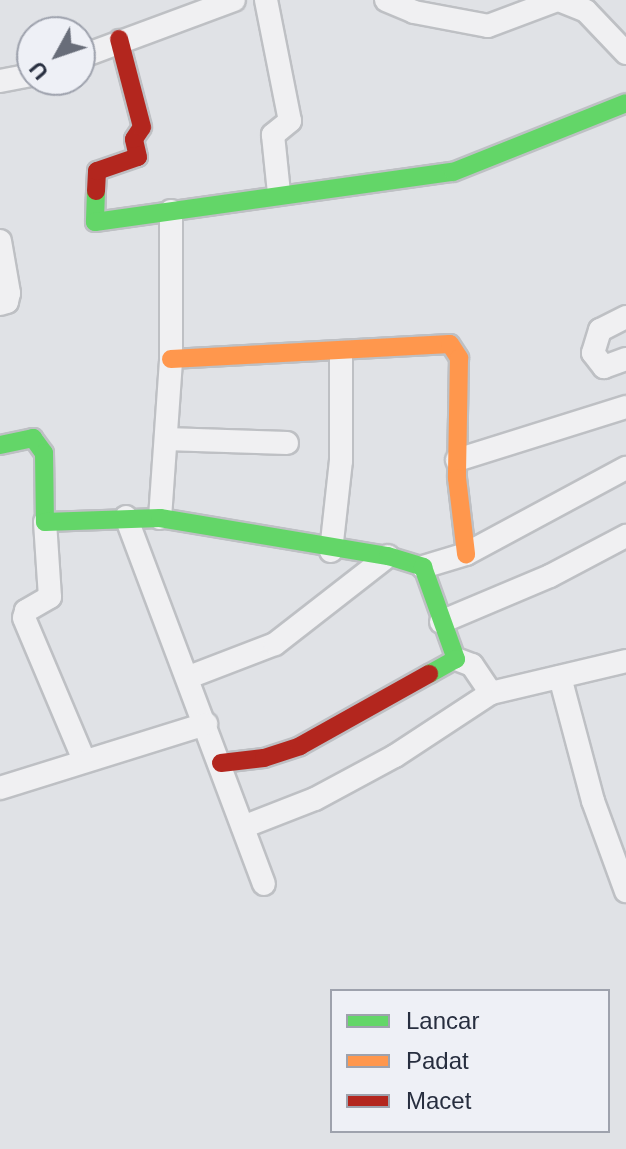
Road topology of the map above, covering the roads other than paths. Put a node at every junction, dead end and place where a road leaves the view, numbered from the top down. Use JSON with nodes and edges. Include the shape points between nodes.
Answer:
{"nodes":[{"id":1,"x":234,"y":0,"type":"edge"},
{"id":2,"x":266,"y":0,"type":"edge"},
{"id":3,"x":386,"y":0,"type":"edge"},
{"id":4,"x":558,"y":0,"type":"edge"},
{"id":5,"x":119,"y":39,"type":"junction"},
{"id":6,"x":96,"y":50,"type":"edge"},
{"id":7,"x":626,"y":53,"type":"edge"},
{"id":8,"x":626,"y":103,"type":"edge"},
{"id":9,"x":279,"y":193,"type":"junction"},
{"id":10,"x":171,"y":211,"type":"junction"},
{"id":11,"x":0,"y":241,"type":"edge"},
{"id":12,"x":0,"y":304,"type":"edge"},
{"id":13,"x":626,"y":317,"type":"edge"},
{"id":14,"x":341,"y":354,"type":"junction"},
{"id":15,"x":171,"y":359,"type":"junction"},
{"id":16,"x":626,"y":359,"type":"edge"},
{"id":17,"x":626,"y":407,"type":"edge"},
{"id":18,"x":166,"y":439,"type":"junction"},
{"id":19,"x":287,"y":443,"type":"dead end"},
{"id":20,"x":0,"y":445,"type":"edge"},
{"id":21,"x":457,"y":460,"type":"junction"},
{"id":22,"x":626,"y":468,"type":"edge"},
{"id":23,"x":126,"y":517,"type":"junction"},
{"id":24,"x":160,"y":518,"type":"junction"},
{"id":25,"x":45,"y":522,"type":"junction"},
{"id":26,"x":626,"y":536,"type":"edge"},
{"id":27,"x":331,"y":551,"type":"junction"},
{"id":28,"x":466,"y":554,"type":"junction"},
{"id":29,"x":388,"y":556,"type":"junction"},
{"id":30,"x":423,"y":567,"type":"junction"},
{"id":31,"x":441,"y":622,"type":"junction"},
{"id":32,"x":456,"y":659,"type":"junction"},
{"id":33,"x":626,"y":661,"type":"edge"},
{"id":34,"x":189,"y":677,"type":"junction"},
{"id":35,"x":560,"y":677,"type":"junction"},
{"id":36,"x":491,"y":693,"type":"junction"},
{"id":37,"x":206,"y":724,"type":"junction"},
{"id":38,"x":84,"y":760,"type":"junction"},
{"id":39,"x":221,"y":763,"type":"junction"},
{"id":40,"x":0,"y":788,"type":"edge"},
{"id":41,"x":243,"y":827,"type":"junction"},
{"id":42,"x":264,"y":884,"type":"dead end"},
{"id":43,"x":626,"y":891,"type":"edge"}],
"edges":[{"from":1,"to":5,"type":"street"},
{"from":2,"to":9,"type":"street","via":[[290,121],[273,135]]},
{"from":3,"to":4,"type":"street","via":[[414,12],[488,26]]},
{"from":4,"to":7,"type":"street","via":[[586,11]]},
{"from":5,"to":6,"type":"street"},
{"from":5,"to":10,"type":"street","via":[[142,127],[134,139],[138,157],[97,171],[93,219]]},
{"from":8,"to":9,"type":"street","via":[[453,172]]},
{"from":9,"to":10,"type":"street"},
{"from":10,"to":15,"type":"street"},
{"from":11,"to":12,"type":"street","via":[[9,293],[7,302]]},
{"from":13,"to":16,"type":"street","via":[[600,330],[593,353],[604,367]]},
{"from":14,"to":15,"type":"street"},
{"from":14,"to":21,"type":"street","via":[[454,347],[459,358]]},
{"from":14,"to":27,"type":"street","via":[[341,461]]},
{"from":15,"to":18,"type":"street"},
{"from":17,"to":21,"type":"street"},
{"from":18,"to":19,"type":"street"},
{"from":18,"to":24,"type":"street"},
{"from":20,"to":25,"type":"street","via":[[33,438],[44,453]]},
{"from":21,"to":28,"type":"street"},
{"from":22,"to":28,"type":"street"},
{"from":23,"to":24,"type":"street"},
{"from":23,"to":25,"type":"street"},
{"from":23,"to":34,"type":"street"},
{"from":24,"to":27,"type":"street"},
{"from":25,"to":38,"type":"street","via":[[50,597],[26,611],[24,618]]},
{"from":26,"to":31,"type":"street","via":[[550,576]]},
{"from":27,"to":29,"type":"street"},
{"from":28,"to":30,"type":"street"},
{"from":29,"to":30,"type":"street"},
{"from":29,"to":34,"type":"street","via":[[313,620],[275,644]]},
{"from":30,"to":31,"type":"street"},
{"from":31,"to":32,"type":"street"},
{"from":32,"to":36,"type":"street","via":[[472,665]]},
{"from":32,"to":39,"type":"street","via":[[300,746],[264,758]]},
{"from":33,"to":35,"type":"street"},
{"from":34,"to":37,"type":"street"},
{"from":35,"to":36,"type":"street"},
{"from":35,"to":43,"type":"street","via":[[593,801]]},
{"from":36,"to":41,"type":"street","via":[[395,756],[315,799]]},
{"from":37,"to":38,"type":"street"},
{"from":37,"to":39,"type":"street"},
{"from":38,"to":40,"type":"street"},
{"from":39,"to":41,"type":"street"},
{"from":41,"to":42,"type":"street"}]}
